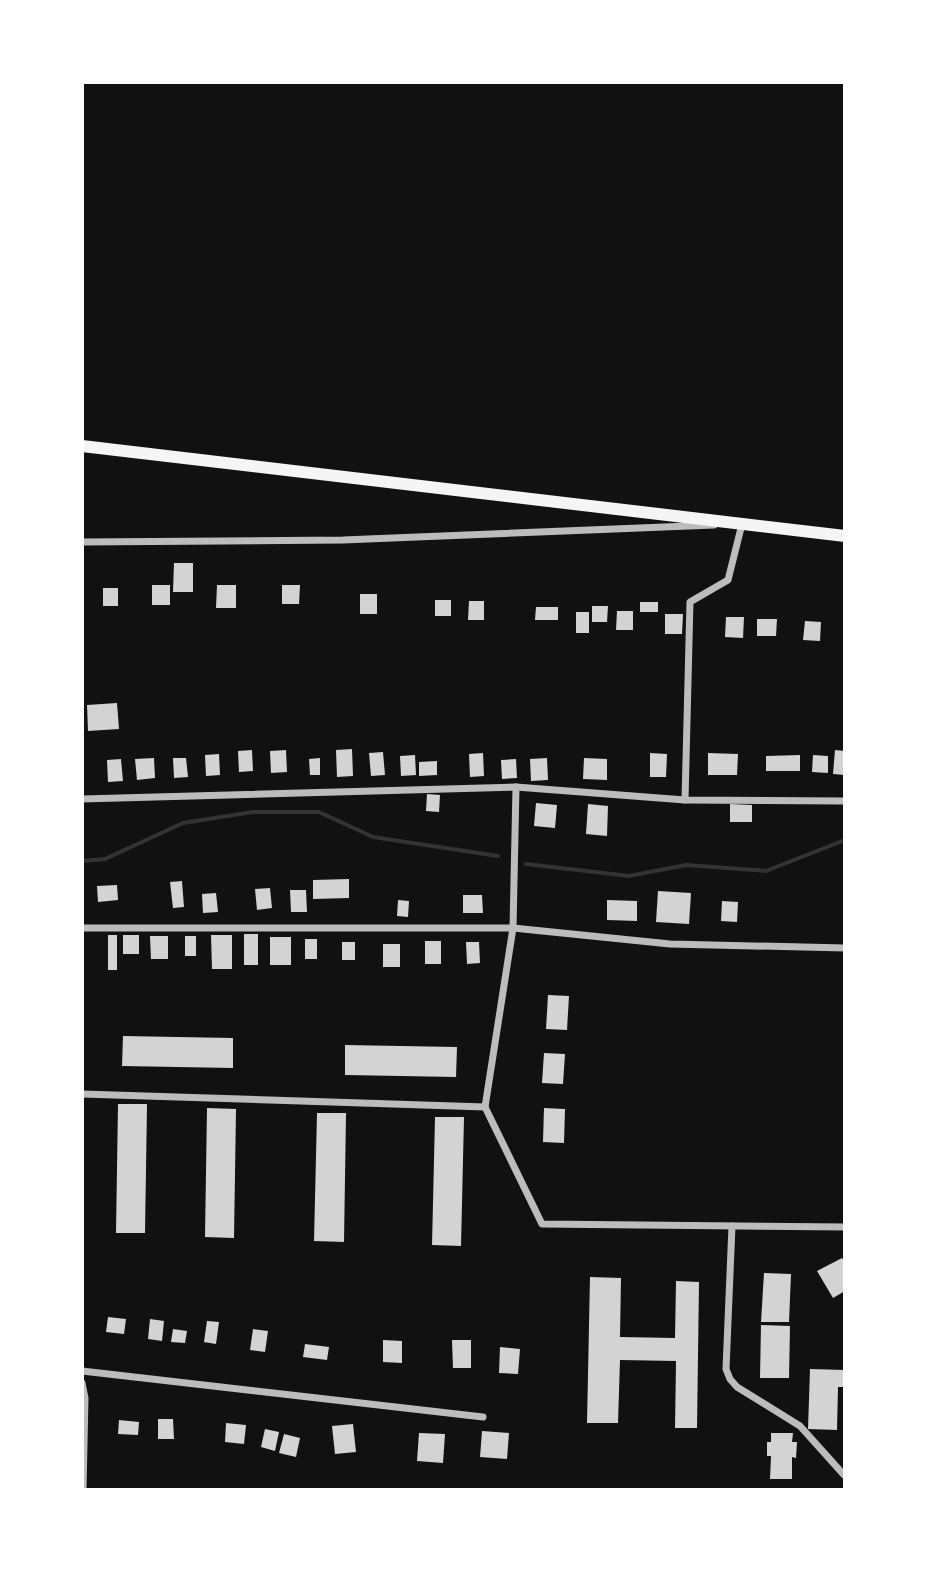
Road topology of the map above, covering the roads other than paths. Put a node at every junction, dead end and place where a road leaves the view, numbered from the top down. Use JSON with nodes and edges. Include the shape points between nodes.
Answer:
{"nodes":[{"id":1,"x":82,"y":446,"type":"edge"},
{"id":2,"x":744,"y":524,"type":"junction"},
{"id":3,"x":845,"y":536,"type":"edge"},
{"id":4,"x":82,"y":542,"type":"edge"},
{"id":5,"x":516,"y":787,"type":"junction"},
{"id":6,"x":82,"y":799,"type":"edge"},
{"id":7,"x":685,"y":800,"type":"junction"},
{"id":8,"x":845,"y":801,"type":"edge"},
{"id":9,"x":82,"y":928,"type":"edge"},
{"id":10,"x":513,"y":928,"type":"junction"},
{"id":11,"x":845,"y":948,"type":"edge"},
{"id":12,"x":82,"y":1094,"type":"edge"},
{"id":13,"x":485,"y":1107,"type":"junction"},
{"id":14,"x":732,"y":1226,"type":"junction"},
{"id":15,"x":845,"y":1227,"type":"edge"},
{"id":16,"x":82,"y":1371,"type":"edge"},
{"id":17,"x":82,"y":1383,"type":"edge"},
{"id":18,"x":483,"y":1417,"type":"dead end"},
{"id":19,"x":844,"y":1475,"type":"edge"},
{"id":20,"x":83,"y":1490,"type":"edge"}],
"edges":[{"from":1,"to":2,"type":"highway"},
{"from":2,"to":3,"type":"highway"},
{"from":2,"to":4,"type":"street","via":[[343,540]]},
{"from":2,"to":7,"type":"street","via":[[728,580],[690,602]]},
{"from":5,"to":6,"type":"street"},
{"from":5,"to":7,"type":"street"},
{"from":5,"to":10,"type":"street"},
{"from":7,"to":8,"type":"street"},
{"from":9,"to":10,"type":"street"},
{"from":10,"to":11,"type":"street","via":[[670,944]]},
{"from":10,"to":13,"type":"street"},
{"from":12,"to":13,"type":"street"},
{"from":13,"to":14,"type":"street","via":[[542,1224]]},
{"from":14,"to":15,"type":"street"},
{"from":14,"to":19,"type":"street","via":[[726,1369],[730,1379],[800,1426]]},
{"from":16,"to":18,"type":"street"},
{"from":17,"to":20,"type":"street"}]}
